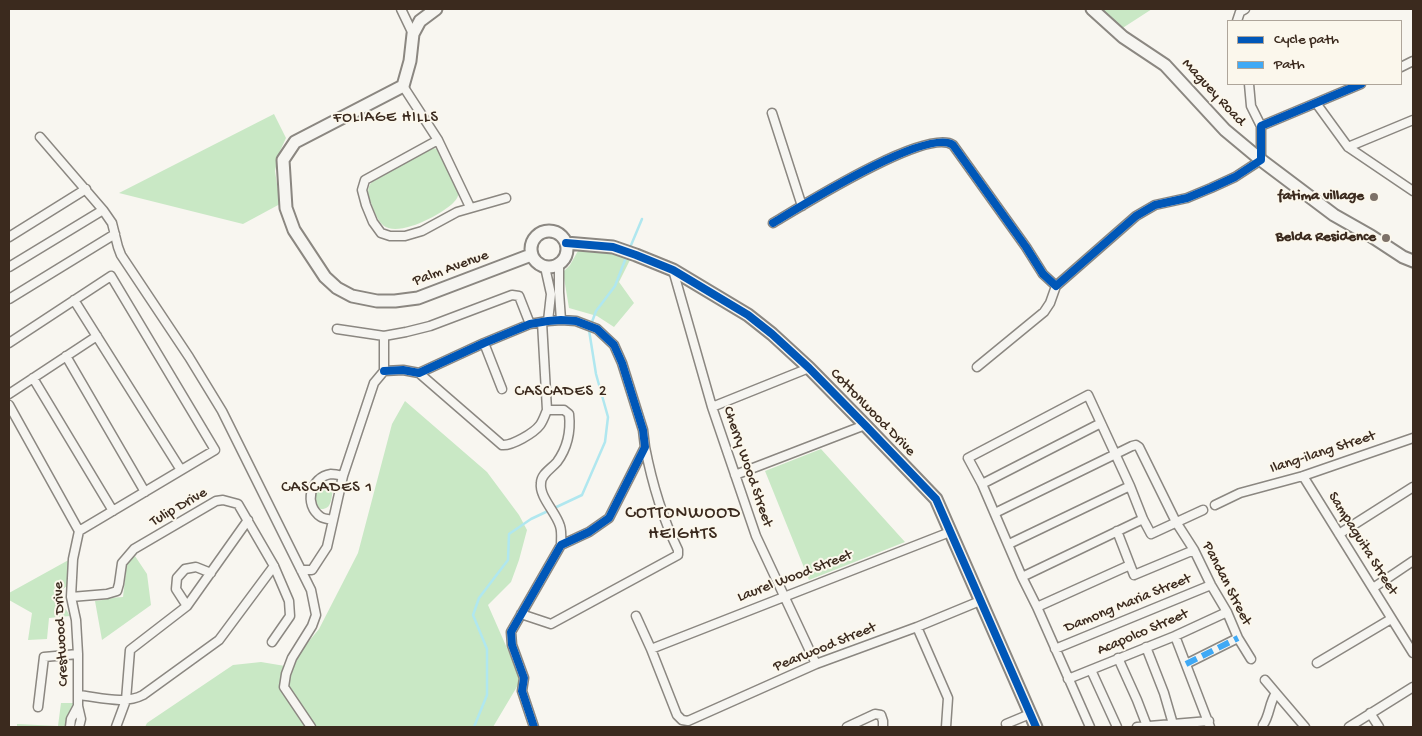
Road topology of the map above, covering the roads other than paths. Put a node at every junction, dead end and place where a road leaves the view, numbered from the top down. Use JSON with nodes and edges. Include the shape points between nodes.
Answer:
{"nodes":[{"id":1,"x":401,"y":9,"type":"edge"},
{"id":2,"x":436,"y":9,"type":"edge"},
{"id":3,"x":1092,"y":9,"type":"edge"},
{"id":4,"x":1245,"y":9,"type":"edge"},
{"id":5,"x":1237,"y":20,"type":"edge"},
{"id":6,"x":413,"y":34,"type":"junction"},
{"id":7,"x":1249,"y":85,"type":"edge"},
{"id":8,"x":1359,"y":85,"type":"edge"},
{"id":9,"x":403,"y":86,"type":"junction"},
{"id":10,"x":1316,"y":103,"type":"junction"},
{"id":11,"x":772,"y":114,"type":"dead end"},
{"id":12,"x":1413,"y":120,"type":"edge"},
{"id":13,"x":1261,"y":126,"type":"junction"},
{"id":14,"x":40,"y":137,"type":"dead end"},
{"id":15,"x":438,"y":140,"type":"junction"},
{"id":16,"x":1348,"y":147,"type":"junction"},
{"id":17,"x":1261,"y":160,"type":"junction"},
{"id":18,"x":1412,"y":188,"type":"edge"},
{"id":19,"x":86,"y":189,"type":"junction"},
{"id":20,"x":506,"y":198,"type":"dead end"},
{"id":21,"x":802,"y":206,"type":"junction"},
{"id":22,"x":470,"y":207,"type":"junction"},
{"id":23,"x":103,"y":210,"type":"junction"},
{"id":24,"x":773,"y":223,"type":"dead end"},
{"id":25,"x":115,"y":234,"type":"junction"},
{"id":26,"x":9,"y":237,"type":"edge"},
{"id":27,"x":566,"y":243,"type":"junction"},
{"id":28,"x":531,"y":255,"type":"junction"},
{"id":29,"x":1413,"y":262,"type":"edge"},
{"id":30,"x":559,"y":265,"type":"junction"},
{"id":31,"x":9,"y":267,"type":"edge"},
{"id":32,"x":545,"y":267,"type":"junction"},
{"id":33,"x":673,"y":270,"type":"junction"},
{"id":34,"x":1056,"y":286,"type":"junction"},
{"id":35,"x":9,"y":299,"type":"edge"},
{"id":36,"x":74,"y":300,"type":"junction"},
{"id":37,"x":561,"y":320,"type":"junction"},
{"id":38,"x":545,"y":321,"type":"junction"},
{"id":39,"x":530,"y":324,"type":"junction"},
{"id":40,"x":337,"y":329,"type":"dead end"},
{"id":41,"x":96,"y":336,"type":"junction"},
{"id":42,"x":384,"y":336,"type":"junction"},
{"id":43,"x":9,"y":342,"type":"edge"},
{"id":44,"x":484,"y":343,"type":"junction"},
{"id":45,"x":66,"y":356,"type":"junction"},
{"id":46,"x":977,"y":367,"type":"dead end"},
{"id":47,"x":809,"y":368,"type":"junction"},
{"id":48,"x":384,"y":371,"type":"junction"},
{"id":49,"x":419,"y":373,"type":"junction"},
{"id":50,"x":33,"y":378,"type":"junction"},
{"id":51,"x":502,"y":389,"type":"dead end"},
{"id":52,"x":9,"y":394,"type":"edge"},
{"id":53,"x":9,"y":405,"type":"edge"},
{"id":54,"x":712,"y":407,"type":"junction"},
{"id":55,"x":547,"y":410,"type":"junction"},
{"id":56,"x":865,"y":424,"type":"junction"},
{"id":57,"x":1101,"y":424,"type":"junction"},
{"id":58,"x":1413,"y":438,"type":"edge"},
{"id":59,"x":645,"y":447,"type":"junction"},
{"id":60,"x":1115,"y":455,"type":"junction"},
{"id":61,"x":181,"y":470,"type":"junction"},
{"id":62,"x":735,"y":475,"type":"junction"},
{"id":63,"x":342,"y":476,"type":"junction"},
{"id":64,"x":1303,"y":476,"type":"junction"},
{"id":65,"x":982,"y":484,"type":"junction"},
{"id":66,"x":1130,"y":486,"type":"junction"},
{"id":67,"x":1413,"y":487,"type":"edge"},
{"id":68,"x":145,"y":492,"type":"junction"},
{"id":69,"x":1215,"y":505,"type":"dead end"},
{"id":70,"x":1203,"y":510,"type":"dead end"},
{"id":71,"x":113,"y":511,"type":"junction"},
{"id":72,"x":995,"y":513,"type":"junction"},
{"id":73,"x":1143,"y":519,"type":"junction"},
{"id":74,"x":248,"y":520,"type":"junction"},
{"id":75,"x":333,"y":520,"type":"junction"},
{"id":76,"x":1176,"y":522,"type":"junction"},
{"id":77,"x":79,"y":531,"type":"junction"},
{"id":78,"x":1117,"y":531,"type":"junction"},
{"id":79,"x":950,"y":532,"type":"junction"},
{"id":80,"x":1339,"y":534,"type":"junction"},
{"id":81,"x":1009,"y":544,"type":"junction"},
{"id":82,"x":561,"y":545,"type":"junction"},
{"id":83,"x":1194,"y":550,"type":"junction"},
{"id":84,"x":1413,"y":562,"type":"edge"},
{"id":85,"x":1130,"y":565,"type":"junction"},
{"id":86,"x":274,"y":566,"type":"junction"},
{"id":87,"x":301,"y":570,"type":"junction"},
{"id":88,"x":211,"y":573,"type":"junction"},
{"id":89,"x":1022,"y":577,"type":"junction"},
{"id":90,"x":1211,"y":584,"type":"junction"},
{"id":91,"x":1373,"y":588,"type":"junction"},
{"id":92,"x":784,"y":596,"type":"junction"},
{"id":93,"x":71,"y":598,"type":"junction"},
{"id":94,"x":980,"y":601,"type":"junction"},
{"id":95,"x":187,"y":606,"type":"junction"},
{"id":96,"x":1036,"y":607,"type":"junction"},
{"id":97,"x":1227,"y":612,"type":"junction"},
{"id":98,"x":521,"y":614,"type":"junction"},
{"id":99,"x":636,"y":616,"type":"dead end"},
{"id":100,"x":1391,"y":619,"type":"junction"},
{"id":101,"x":917,"y":627,"type":"junction"},
{"id":102,"x":1413,"y":634,"type":"edge"},
{"id":103,"x":1175,"y":636,"type":"junction"},
{"id":104,"x":1238,"y":638,"type":"junction"},
{"id":105,"x":1404,"y":638,"type":"junction"},
{"id":106,"x":272,"y":642,"type":"dead end"},
{"id":107,"x":1146,"y":647,"type":"junction"},
{"id":108,"x":651,"y":649,"type":"junction"},
{"id":109,"x":1055,"y":649,"type":"junction"},
{"id":110,"x":1413,"y":653,"type":"edge"},
{"id":111,"x":78,"y":654,"type":"junction"},
{"id":112,"x":1118,"y":658,"type":"junction"},
{"id":113,"x":1251,"y":659,"type":"dead end"},
{"id":114,"x":1317,"y":663,"type":"dead end"},
{"id":115,"x":816,"y":664,"type":"junction"},
{"id":116,"x":1186,"y":664,"type":"junction"},
{"id":117,"x":1091,"y":670,"type":"junction"},
{"id":118,"x":1068,"y":678,"type":"junction"},
{"id":119,"x":1265,"y":680,"type":"dead end"},
{"id":120,"x":1413,"y":687,"type":"edge"},
{"id":121,"x":1276,"y":694,"type":"junction"},
{"id":122,"x":78,"y":695,"type":"junction"},
{"id":123,"x":126,"y":700,"type":"junction"},
{"id":124,"x":38,"y":706,"type":"dead end"},
{"id":125,"x":78,"y":706,"type":"junction"},
{"id":126,"x":1370,"y":713,"type":"junction"},
{"id":127,"x":1030,"y":714,"type":"junction"},
{"id":128,"x":1006,"y":724,"type":"dead end"},
{"id":129,"x":1173,"y":724,"type":"junction"},
{"id":130,"x":1209,"y":724,"type":"edge"},
{"id":131,"x":1263,"y":725,"type":"dead end"},
{"id":132,"x":1148,"y":726,"type":"edge"},
{"id":133,"x":70,"y":727,"type":"edge"},
{"id":134,"x":79,"y":727,"type":"edge"},
{"id":135,"x":116,"y":727,"type":"edge"},
{"id":136,"x":311,"y":727,"type":"edge"},
{"id":137,"x":534,"y":727,"type":"edge"},
{"id":138,"x":847,"y":727,"type":"edge"},
{"id":139,"x":883,"y":727,"type":"edge"},
{"id":140,"x":946,"y":727,"type":"edge"},
{"id":141,"x":1036,"y":727,"type":"edge"},
{"id":142,"x":1090,"y":727,"type":"edge"},
{"id":143,"x":1117,"y":727,"type":"edge"},
{"id":144,"x":1137,"y":727,"type":"edge"},
{"id":145,"x":1305,"y":727,"type":"edge"},
{"id":146,"x":1349,"y":727,"type":"edge"},
{"id":147,"x":1379,"y":727,"type":"edge"}],
"edges":[{"from":1,"to":6,"type":"street"},
{"from":2,"to":6,"type":"street","via":[[420,21]]},
{"from":3,"to":17,"type":"street","name":"Maguey Road","via":[[1123,37],[1165,65],[1225,130]]},
{"from":4,"to":5,"type":"street"},
{"from":6,"to":9,"type":"street"},
{"from":7,"to":13,"type":"street","via":[[1251,106]]},
{"from":8,"to":10,"type":"street"},
{"from":9,"to":15,"type":"street"},
{"from":9,"to":28,"type":"street","name":"Palm Avenue","via":[[296,142],[283,160],[286,208],[294,230],[325,277],[352,296],[395,302],[418,298]]},
{"from":10,"to":13,"type":"street"},
{"from":10,"to":16,"type":"street"},
{"from":11,"to":21,"type":"street"},
{"from":12,"to":16,"type":"street"},
{"from":13,"to":17,"type":"street"},
{"from":14,"to":19,"type":"street"},
{"from":15,"to":22,"type":"street"},
{"from":15,"to":22,"type":"street","via":[[365,180],[362,190],[373,222],[381,233],[404,236]]},
{"from":16,"to":18,"type":"street"},
{"from":17,"to":29,"type":"street","name":"Maguey Road","via":[[1334,215]]},
{"from":17,"to":34,"type":"street","via":[[1211,188],[1187,198],[1155,205],[1136,216]]},
{"from":19,"to":23,"type":"street"},
{"from":19,"to":26,"type":"street"},
{"from":20,"to":22,"type":"street"},
{"from":21,"to":24,"type":"street"},
{"from":21,"to":34,"type":"street","via":[[901,153],[950,143],[1043,274]]},
{"from":23,"to":25,"type":"street"},
{"from":23,"to":31,"type":"street"},
{"from":25,"to":35,"type":"street"},
{"from":25,"to":87,"type":"street","via":[[121,255],[222,411]]},
{"from":27,"to":28,"type":"street","via":[[557,232],[543,231],[532,240]]},
{"from":27,"to":30,"type":"street","via":[[565,259]]},
{"from":27,"to":33,"type":"street","name":"Cottonwood Drive","via":[[613,247]]},
{"from":28,"to":32,"type":"street"},
{"from":30,"to":32,"type":"street"},
{"from":30,"to":37,"type":"street"},
{"from":32,"to":38,"type":"street","via":[[550,294]]},
{"from":33,"to":47,"type":"street","name":"Cottonwood Drive","via":[[748,315]]},
{"from":33,"to":54,"type":"street","name":"Cherry Wood Street"},
{"from":34,"to":46,"type":"street","via":[[1044,312]]},
{"from":36,"to":41,"type":"street"},
{"from":36,"to":43,"type":"street"},
{"from":36,"to":61,"type":"street","via":[[111,276],[215,450]]},
{"from":37,"to":38,"type":"street"},
{"from":37,"to":59,"type":"street","via":[[576,321],[597,329],[614,346],[643,430]]},
{"from":38,"to":39,"type":"street"},
{"from":38,"to":55,"type":"street"},
{"from":39,"to":42,"type":"street","via":[[519,296],[512,295],[430,326]]},
{"from":39,"to":44,"type":"street"},
{"from":40,"to":42,"type":"street"},
{"from":41,"to":45,"type":"street"},
{"from":41,"to":61,"type":"street"},
{"from":42,"to":48,"type":"street"},
{"from":44,"to":49,"type":"street"},
{"from":44,"to":51,"type":"street"},
{"from":45,"to":50,"type":"street"},
{"from":45,"to":68,"type":"street"},
{"from":47,"to":54,"type":"street"},
{"from":47,"to":56,"type":"street","name":"Cottonwood Drive"},
{"from":48,"to":49,"type":"street"},
{"from":48,"to":63,"type":"street","via":[[374,383]]},
{"from":49,"to":55,"type":"street","via":[[502,445],[508,446],[536,430]]},
{"from":50,"to":52,"type":"street"},
{"from":50,"to":71,"type":"street"},
{"from":53,"to":77,"type":"street"},
{"from":54,"to":62,"type":"street","name":"Cherry Wood Street"},
{"from":55,"to":82,"type":"street","via":[[564,410],[569,414],[571,428],[567,443],[540,484],[560,526]]},
{"from":56,"to":62,"type":"street"},
{"from":56,"to":79,"type":"street","name":"Cottonwood Drive","via":[[936,499]]},
{"from":57,"to":60,"type":"street"},
{"from":57,"to":65,"type":"street"},
{"from":57,"to":65,"type":"street","via":[[1088,396],[968,458]]},
{"from":58,"to":64,"type":"street","name":"Ilang-ilang Street"},
{"from":59,"to":82,"type":"street","via":[[609,518]]},
{"from":59,"to":98,"type":"street","via":[[663,516],[678,555],[551,624]]},
{"from":60,"to":66,"type":"street"},
{"from":60,"to":72,"type":"street","name":"Pandan Street"},
{"from":60,"to":76,"type":"street","name":"Pandan Street","via":[[1133,445],[1140,447]]},
{"from":61,"to":68,"type":"street"},
{"from":62,"to":92,"type":"street","name":"Cherry Wood Street","via":[[756,536]]},
{"from":63,"to":75,"type":"street"},
{"from":63,"to":75,"type":"street","via":[[331,474],[320,478],[311,492],[313,509],[322,517]]},
{"from":64,"to":69,"type":"street","name":"Ilang-ilang Street","via":[[1240,493]]},
{"from":64,"to":80,"type":"street","name":"Sampaguita Street"},
{"from":65,"to":72,"type":"street"},
{"from":66,"to":73,"type":"street"},
{"from":66,"to":81,"type":"street"},
{"from":67,"to":80,"type":"street"},
{"from":68,"to":71,"type":"street"},
{"from":70,"to":76,"type":"street"},
{"from":71,"to":77,"type":"street"},
{"from":72,"to":81,"type":"street"},
{"from":73,"to":76,"type":"street","via":[[1152,534]]},
{"from":73,"to":78,"type":"street"},
{"from":74,"to":86,"type":"street","name":"Tulip Drive"},
{"from":74,"to":88,"type":"street"},
{"from":74,"to":93,"type":"street","name":"Tulip Drive","via":[[238,504],[216,501],[134,549],[122,563],[117,591]]},
{"from":75,"to":87,"type":"street","via":[[327,546],[312,570]]},
{"from":76,"to":83,"type":"street","name":"Pandan Street"},
{"from":77,"to":93,"type":"street","name":"Crestwood Drive","via":[[73,559]]},
{"from":78,"to":85,"type":"street"},
{"from":78,"to":89,"type":"street"},
{"from":79,"to":92,"type":"street","name":"Laurel Wood Street"},
{"from":79,"to":94,"type":"street","name":"Cottonwood Drive"},
{"from":80,"to":91,"type":"street","name":"Sampaguita Street"},
{"from":81,"to":89,"type":"street"},
{"from":82,"to":98,"type":"street"},
{"from":83,"to":85,"type":"street","via":[[1134,575]]},
{"from":83,"to":90,"type":"street","name":"Pandan Street"},
{"from":84,"to":91,"type":"street"},
{"from":85,"to":96,"type":"street"},
{"from":86,"to":106,"type":"street","name":"Tulip Drive","via":[[290,601],[290,616]]},
{"from":86,"to":123,"type":"street","via":[[219,640],[137,698]]},
{"from":87,"to":136,"type":"street","via":[[311,590],[316,615],[292,658],[284,688]]},
{"from":88,"to":95,"type":"street"},
{"from":88,"to":95,"type":"street","via":[[196,568],[185,569],[177,578],[176,589]]},
{"from":89,"to":96,"type":"street"},
{"from":90,"to":97,"type":"street","name":"Pandan Street"},
{"from":90,"to":109,"type":"street","name":"Damong Maria Street"},
{"from":91,"to":100,"type":"street","name":"Sampaguita Street"},
{"from":92,"to":108,"type":"street","name":"Laurel Wood Street"},
{"from":92,"to":115,"type":"street","name":"Cherry Wood Street"},
{"from":93,"to":111,"type":"street","name":"Crestwood Drive"},
{"from":94,"to":101,"type":"street","name":"Pearwood Street"},
{"from":94,"to":127,"type":"street","name":"Cottonwood Drive"},
{"from":95,"to":123,"type":"street","via":[[130,650]]},
{"from":96,"to":109,"type":"street"},
{"from":97,"to":103,"type":"street","name":"Acapolco Street"},
{"from":97,"to":104,"type":"street","name":"Pandan Street"},
{"from":98,"to":137,"type":"street","via":[[511,632],[512,645],[524,678],[522,690]]},
{"from":99,"to":108,"type":"street"},
{"from":100,"to":105,"type":"street","name":"Sampaguita Street"},
{"from":100,"to":114,"type":"street"},
{"from":101,"to":115,"type":"street","name":"Pearwood Street"},
{"from":101,"to":140,"type":"street","via":[[948,698]]},
{"from":102,"to":105,"type":"street"},
{"from":103,"to":107,"type":"street","name":"Acapolco Street"},
{"from":103,"to":116,"type":"street"},
{"from":104,"to":113,"type":"street","name":"Pandan Street"},
{"from":104,"to":116,"type":"street"},
{"from":105,"to":110,"type":"street","name":"Sampaguita Street"},
{"from":107,"to":112,"type":"street","name":"Acapolco Street"},
{"from":107,"to":129,"type":"street"},
{"from":108,"to":115,"type":"street","name":"Pearwood Street","via":[[677,715],[688,721]]},
{"from":109,"to":118,"type":"street"},
{"from":111,"to":122,"type":"street","name":"Crestwood Drive"},
{"from":111,"to":124,"type":"street","via":[[44,657]]},
{"from":112,"to":117,"type":"street","name":"Acapolco Street"},
{"from":112,"to":132,"type":"street"},
{"from":116,"to":130,"type":"street"},
{"from":117,"to":118,"type":"street","name":"Acapolco Street"},
{"from":117,"to":143,"type":"street"},
{"from":118,"to":142,"type":"street"},
{"from":119,"to":121,"type":"street"},
{"from":120,"to":126,"type":"street"},
{"from":121,"to":131,"type":"street"},
{"from":121,"to":145,"type":"street"},
{"from":122,"to":123,"type":"street"},
{"from":122,"to":125,"type":"street","name":"Crestwood Drive"},
{"from":123,"to":135,"type":"street"},
{"from":125,"to":133,"type":"street","name":"Crestwood Drive"},
{"from":125,"to":134,"type":"street","name":"Crestwood Drive","via":[[82,719]]},
{"from":126,"to":146,"type":"street"},
{"from":126,"to":147,"type":"street"},
{"from":127,"to":128,"type":"street"},
{"from":127,"to":141,"type":"street","name":"Cottonwood Drive"},
{"from":129,"to":130,"type":"street"},
{"from":129,"to":132,"type":"street"},
{"from":132,"to":144,"type":"street"},
{"from":138,"to":139,"type":"street","via":[[875,714],[881,715]]}]}
